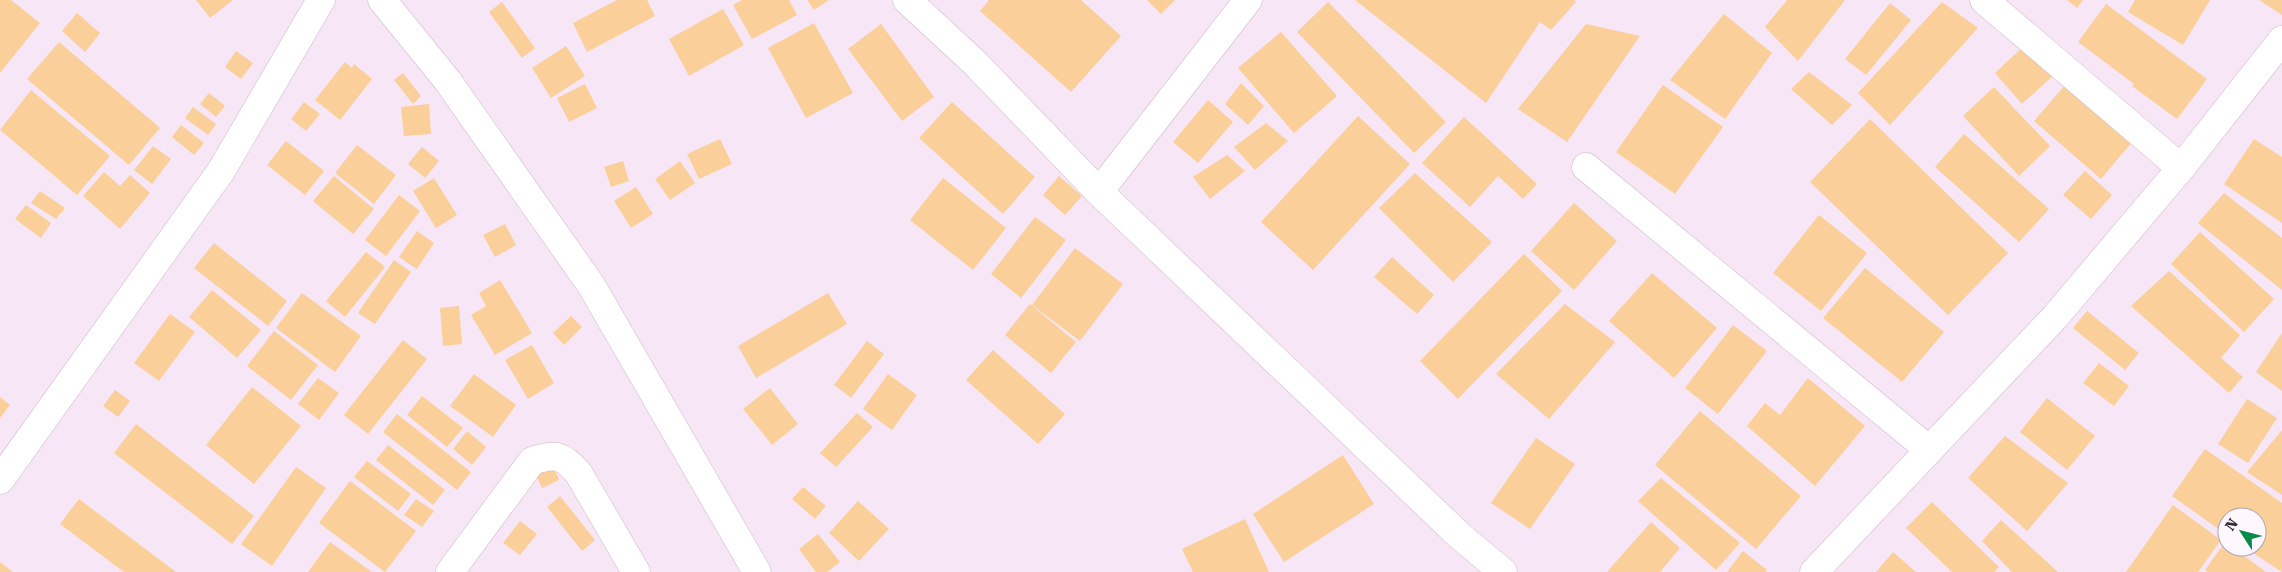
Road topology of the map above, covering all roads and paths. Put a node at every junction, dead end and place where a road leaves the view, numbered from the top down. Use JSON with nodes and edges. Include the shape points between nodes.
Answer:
{"nodes":[{"id":1,"x":321,"y":0,"type":"edge"},
{"id":2,"x":382,"y":0,"type":"edge"},
{"id":3,"x":907,"y":0,"type":"edge"},
{"id":4,"x":1248,"y":0,"type":"edge"},
{"id":5,"x":1984,"y":0,"type":"edge"},
{"id":6,"x":2282,"y":40,"type":"edge"},
{"id":7,"x":1586,"y":167,"type":"dead end"},
{"id":8,"x":2180,"y":168,"type":"junction"},
{"id":9,"x":1099,"y":192,"type":"junction"},
{"id":10,"x":1928,"y":449,"type":"junction"},
{"id":11,"x":0,"y":480,"type":"edge"},
{"id":12,"x":450,"y":572,"type":"edge"},
{"id":13,"x":636,"y":572,"type":"edge"},
{"id":14,"x":757,"y":572,"type":"edge"},
{"id":15,"x":1503,"y":572,"type":"edge"},
{"id":16,"x":1814,"y":572,"type":"edge"}],
"edges":[{"from":1,"to":11,"type":"street","via":[[221,171]]},
{"from":2,"to":14,"type":"street","via":[[447,80],[591,285]]},
{"from":3,"to":9,"type":"street","via":[[975,63]]},
{"from":4,"to":9,"type":"street"},
{"from":5,"to":8,"type":"street"},
{"from":6,"to":8,"type":"street"},
{"from":7,"to":10,"type":"street"},
{"from":8,"to":10,"type":"street","via":[[2055,317]]},
{"from":9,"to":15,"type":"street","via":[[1460,536]]},
{"from":10,"to":16,"type":"street"},
{"from":12,"to":13,"type":"street","via":[[532,461],[549,455],[568,461],[579,474]]}]}
